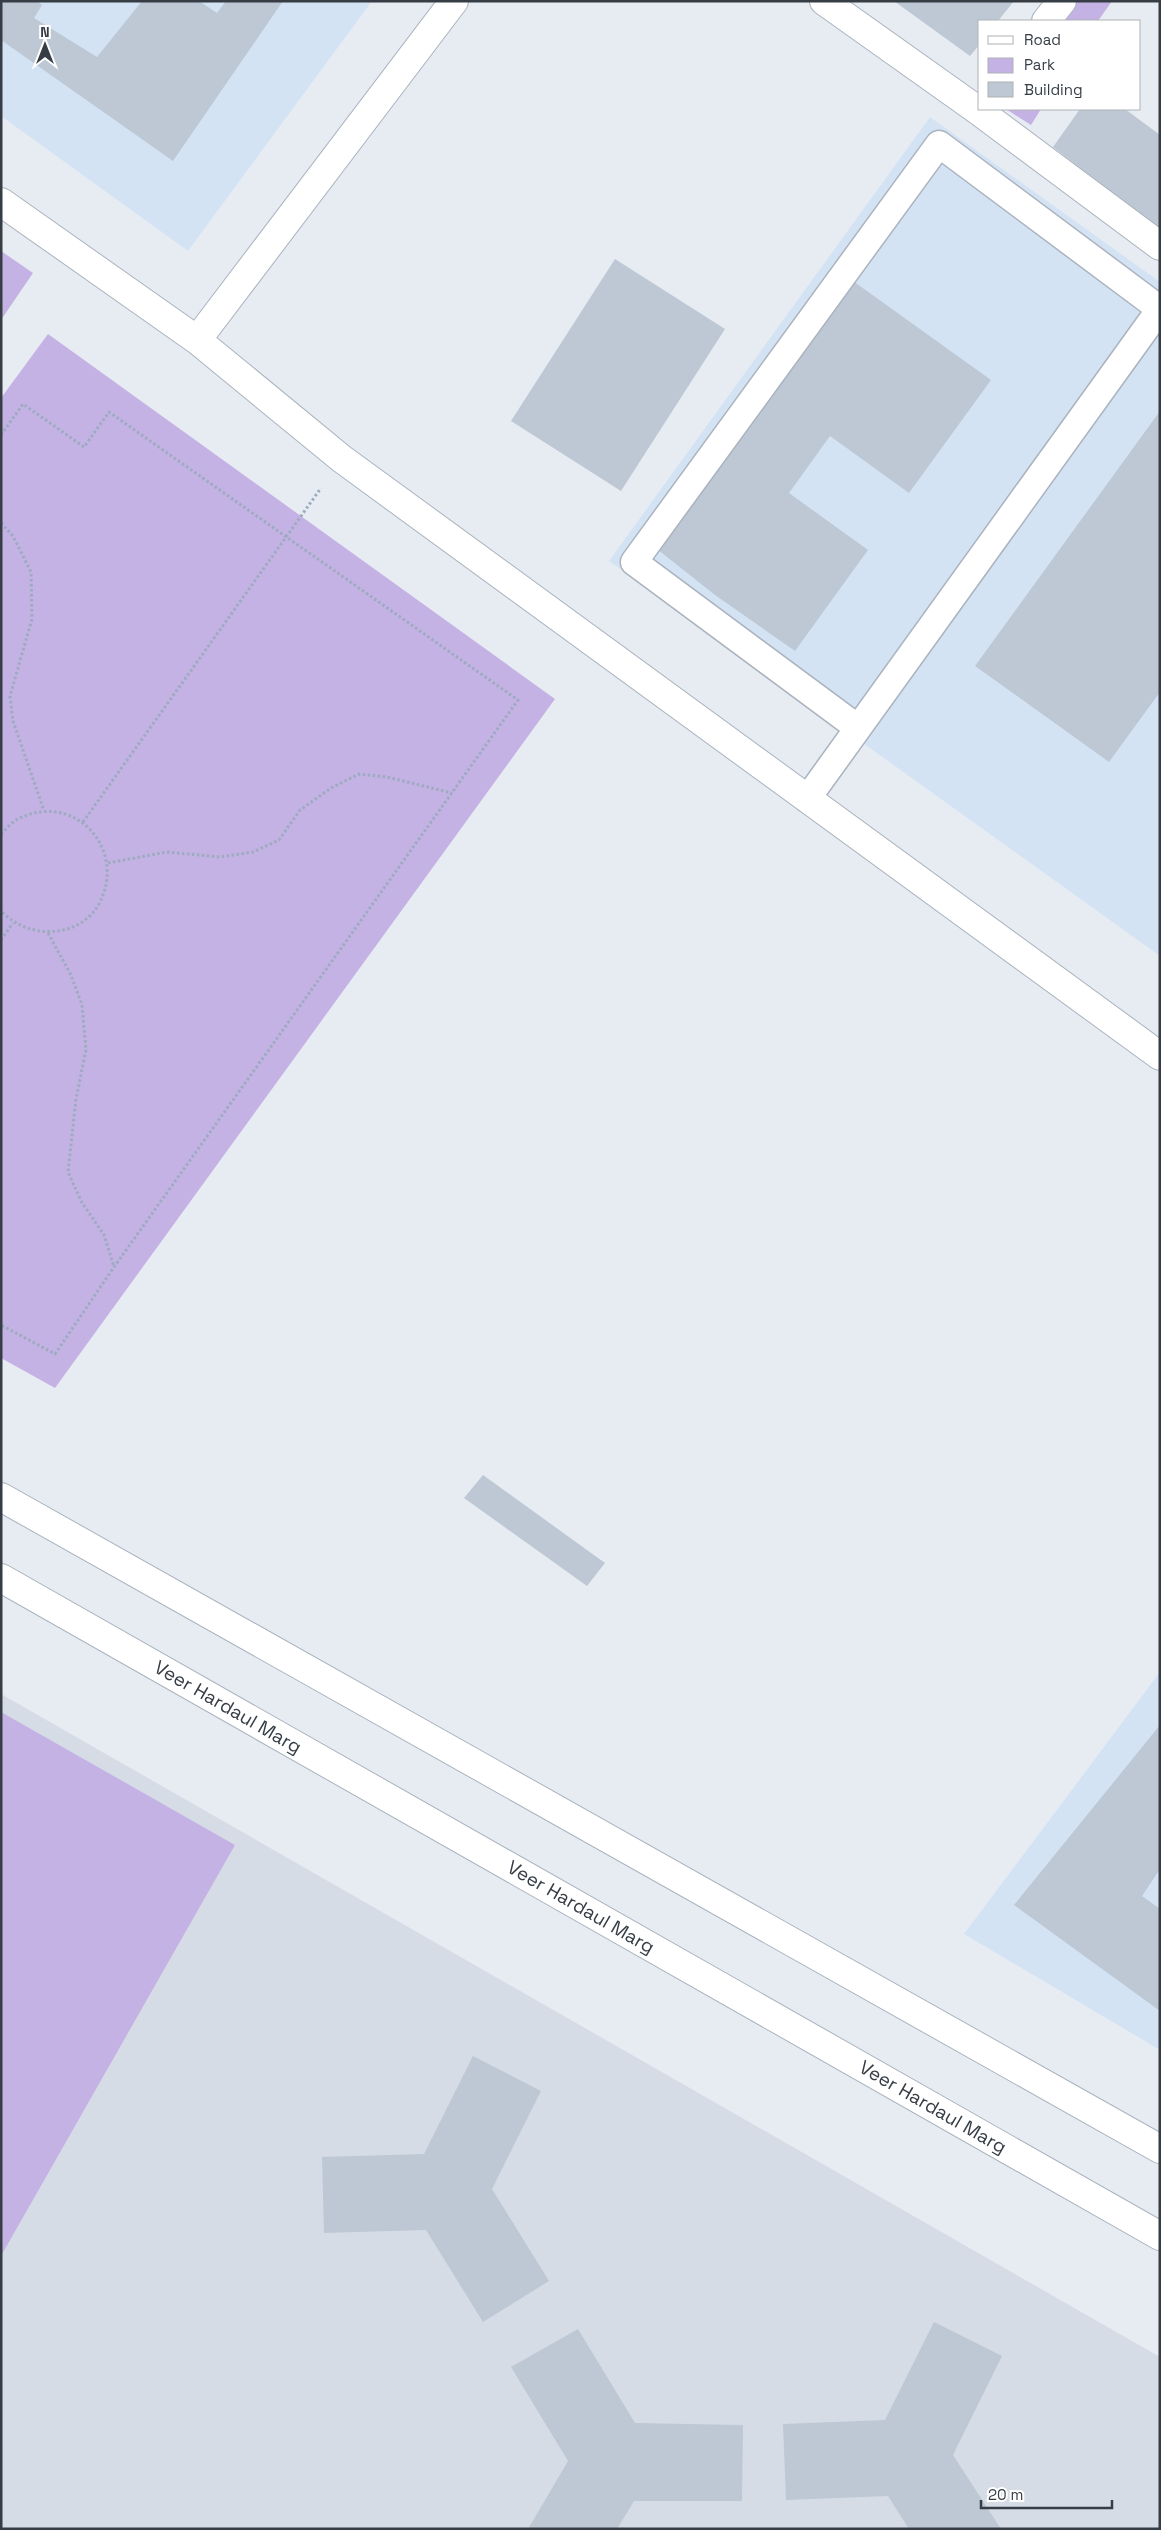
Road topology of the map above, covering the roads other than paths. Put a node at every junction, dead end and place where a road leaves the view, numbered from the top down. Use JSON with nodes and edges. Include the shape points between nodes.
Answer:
{"nodes":[{"id":1,"x":454,"y":1,"type":"edge"},
{"id":2,"x":824,"y":1,"type":"edge"},
{"id":3,"x":1062,"y":1,"type":"edge"},
{"id":4,"x":1047,"y":20,"type":"edge"},
{"id":5,"x":978,"y":106,"type":"edge"},
{"id":6,"x":983,"y":110,"type":"edge"},
{"id":7,"x":1,"y":202,"type":"edge"},
{"id":8,"x":1160,"y":246,"type":"edge"},
{"id":9,"x":1160,"y":309,"type":"edge"},
{"id":10,"x":198,"y":340,"type":"junction"},
{"id":11,"x":858,"y":728,"type":"junction"},
{"id":12,"x":807,"y":799,"type":"junction"},
{"id":13,"x":1160,"y":1056,"type":"edge"},
{"id":14,"x":1,"y":1497,"type":"edge"},
{"id":15,"x":1,"y":1578,"type":"edge"},
{"id":16,"x":1160,"y":2149,"type":"edge"},
{"id":17,"x":1160,"y":2236,"type":"edge"}],
"edges":[{"from":1,"to":10,"type":"street"},
{"from":2,"to":5,"type":"street"},
{"from":3,"to":4,"type":"street"},
{"from":6,"to":8,"type":"street"},
{"from":7,"to":10,"type":"street"},
{"from":9,"to":11,"type":"lane"},
{"from":9,"to":11,"type":"lane","via":[[939,144],[634,562]]},
{"from":10,"to":12,"type":"street","via":[[342,459]]},
{"from":11,"to":12,"type":"lane"},
{"from":12,"to":13,"type":"street"},
{"from":14,"to":16,"type":"street"},
{"from":15,"to":17,"type":"street","name":"Veer Hardaul Marg"}]}
